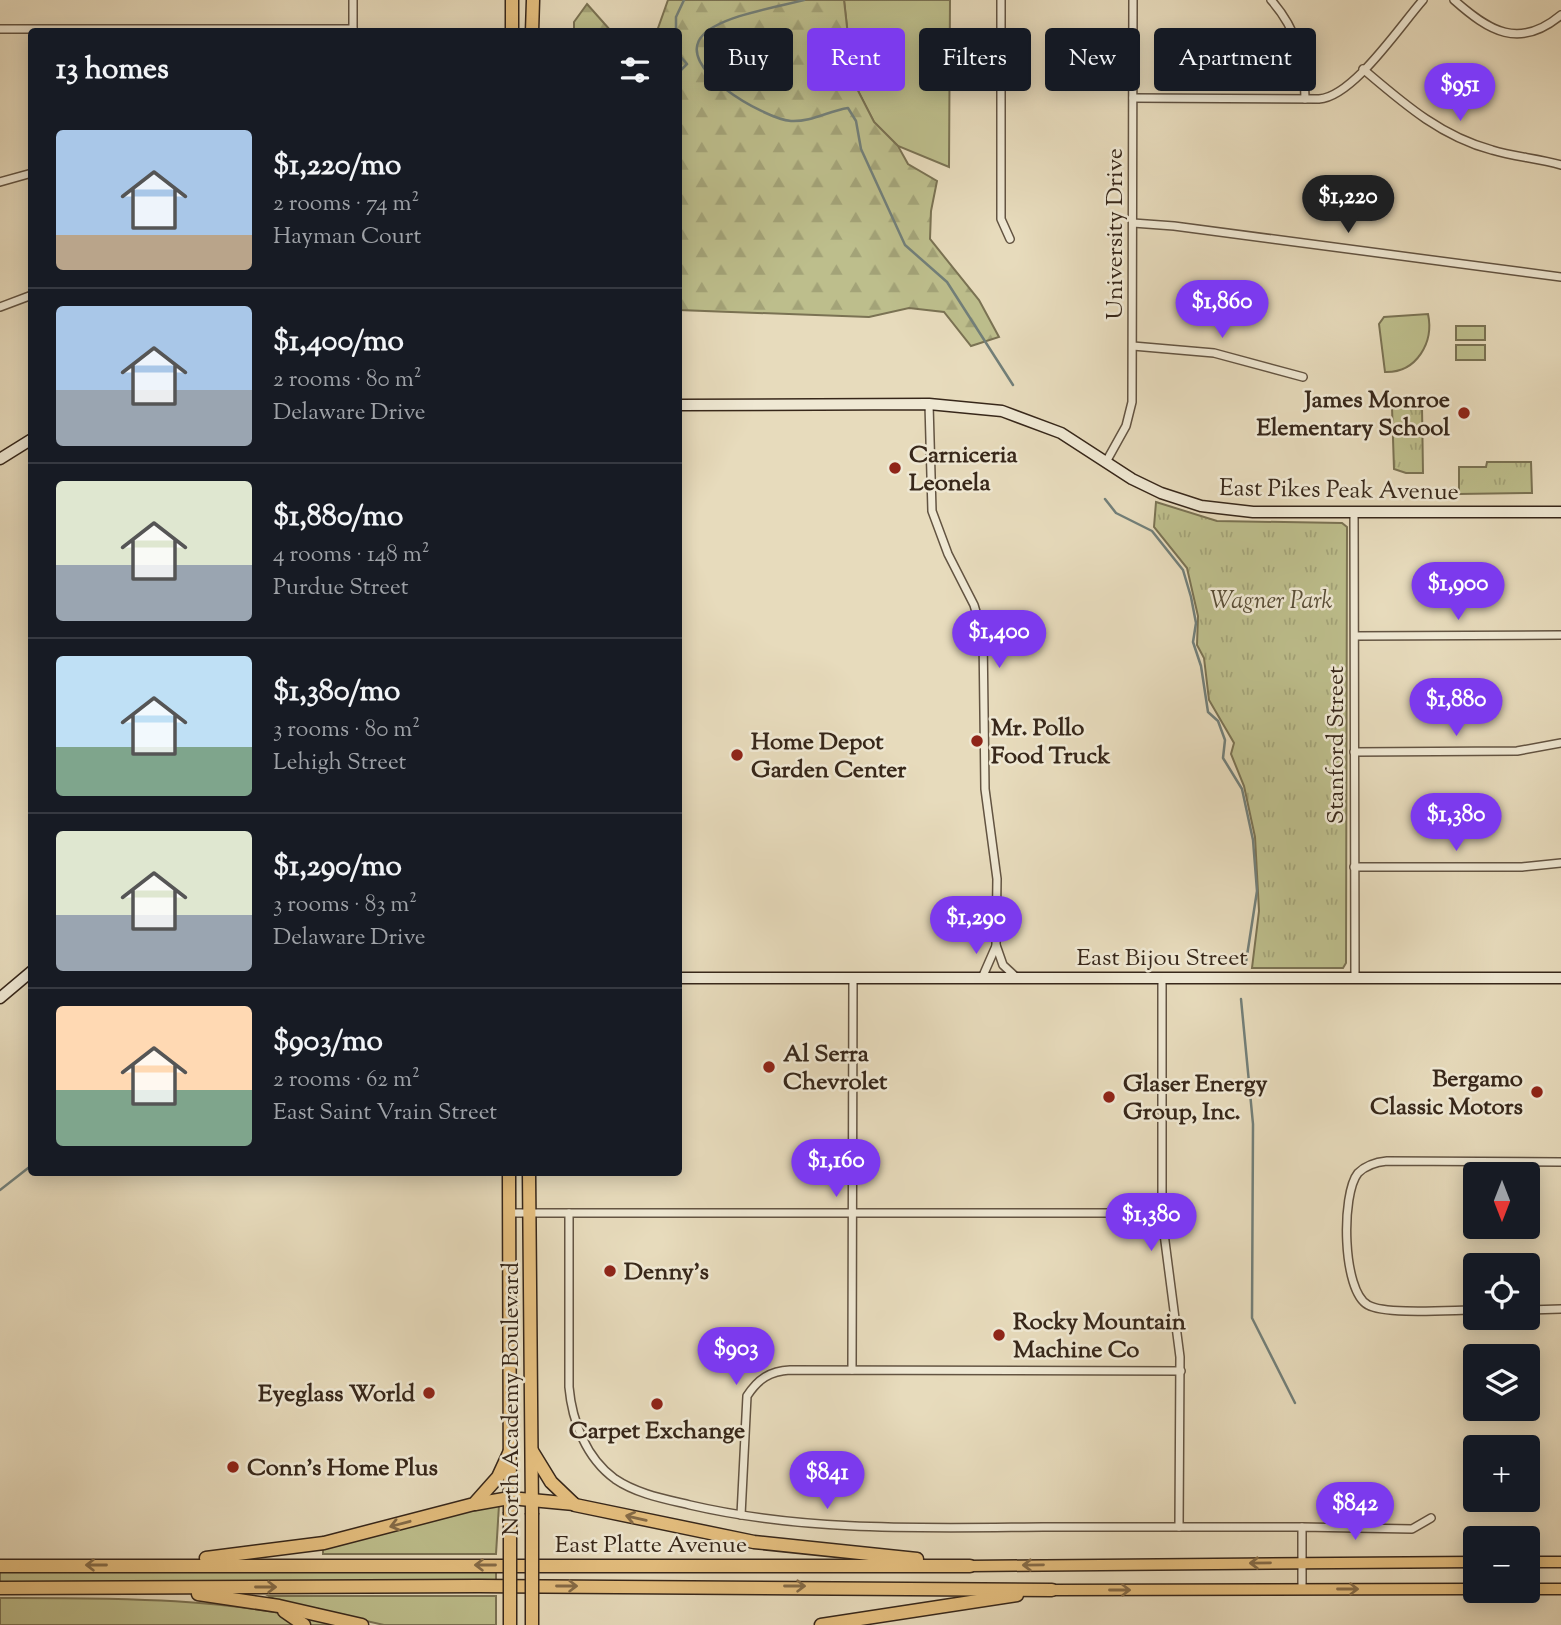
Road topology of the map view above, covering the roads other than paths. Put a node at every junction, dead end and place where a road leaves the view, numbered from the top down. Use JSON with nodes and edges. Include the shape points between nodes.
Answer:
{"nodes":[{"id":1,"x":353,"y":0,"type":"edge"},
{"id":2,"x":512,"y":0,"type":"edge"},
{"id":3,"x":533,"y":0,"type":"edge"},
{"id":4,"x":1001,"y":0,"type":"edge"},
{"id":5,"x":1133,"y":0,"type":"edge"},
{"id":6,"x":1271,"y":0,"type":"edge"},
{"id":7,"x":1423,"y":0,"type":"edge"},
{"id":8,"x":1454,"y":0,"type":"edge"},
{"id":9,"x":1561,"y":15,"type":"edge"},
{"id":10,"x":353,"y":28,"type":"edge"},
{"id":11,"x":512,"y":28,"type":"edge"},
{"id":12,"x":533,"y":28,"type":"edge"},
{"id":13,"x":0,"y":29,"type":"edge"},
{"id":14,"x":28,"y":29,"type":"edge"},
{"id":15,"x":1363,"y":69,"type":"junction"},
{"id":16,"x":1133,"y":98,"type":"junction"},
{"id":17,"x":1305,"y":99,"type":"junction"},
{"id":18,"x":1561,"y":166,"type":"edge"},
{"id":19,"x":28,"y":174,"type":"edge"},
{"id":20,"x":0,"y":182,"type":"edge"},
{"id":21,"x":1133,"y":223,"type":"junction"},
{"id":22,"x":1010,"y":239,"type":"dead end"},
{"id":23,"x":1561,"y":277,"type":"edge"},
{"id":24,"x":28,"y":296,"type":"edge"},
{"id":25,"x":0,"y":307,"type":"edge"},
{"id":26,"x":1133,"y":346,"type":"junction"},
{"id":27,"x":1303,"y":377,"type":"dead end"},
{"id":28,"x":929,"y":404,"type":"junction"},
{"id":29,"x":682,"y":405,"type":"edge"},
{"id":30,"x":28,"y":441,"type":"edge"},
{"id":31,"x":0,"y":458,"type":"edge"},
{"id":32,"x":1105,"y":462,"type":"junction"},
{"id":33,"x":1354,"y":512,"type":"junction"},
{"id":34,"x":1561,"y":512,"type":"edge"},
{"id":35,"x":1561,"y":635,"type":"edge"},
{"id":36,"x":1355,"y":636,"type":"junction"},
{"id":37,"x":1561,"y":743,"type":"edge"},
{"id":38,"x":1354,"y":752,"type":"junction"},
{"id":39,"x":1561,"y":863,"type":"edge"},
{"id":40,"x":1354,"y":867,"type":"junction"},
{"id":41,"x":996,"y":945,"type":"junction"},
{"id":42,"x":28,"y":974,"type":"edge"},
{"id":43,"x":682,"y":978,"type":"edge"},
{"id":44,"x":853,"y":978,"type":"junction"},
{"id":45,"x":982,"y":978,"type":"junction"},
{"id":46,"x":1017,"y":978,"type":"junction"},
{"id":47,"x":1162,"y":978,"type":"junction"},
{"id":48,"x":1355,"y":978,"type":"junction"},
{"id":49,"x":1561,"y":978,"type":"edge"},
{"id":50,"x":0,"y":998,"type":"edge"},
{"id":51,"x":1561,"y":1161,"type":"edge"},
{"id":52,"x":509,"y":1176,"type":"edge"},
{"id":53,"x":529,"y":1176,"type":"edge"},
{"id":54,"x":510,"y":1213,"type":"junction"},
{"id":55,"x":530,"y":1213,"type":"junction"},
{"id":56,"x":569,"y":1213,"type":"junction"},
{"id":57,"x":853,"y":1213,"type":"junction"},
{"id":58,"x":1162,"y":1213,"type":"junction"},
{"id":59,"x":1463,"y":1310,"type":"edge"},
{"id":60,"x":1540,"y":1310,"type":"edge"},
{"id":61,"x":1561,"y":1310,"type":"edge"},
{"id":62,"x":852,"y":1370,"type":"junction"},
{"id":63,"x":1181,"y":1371,"type":"junction"},
{"id":64,"x":510,"y":1451,"type":"junction"},
{"id":65,"x":532,"y":1451,"type":"junction"},
{"id":66,"x":510,"y":1498,"type":"junction"},
{"id":67,"x":533,"y":1499,"type":"junction"},
{"id":68,"x":474,"y":1504,"type":"junction"},
{"id":69,"x":575,"y":1505,"type":"junction"},
{"id":70,"x":741,"y":1515,"type":"junction"},
{"id":71,"x":1431,"y":1518,"type":"dead end"},
{"id":72,"x":1179,"y":1527,"type":"junction"},
{"id":73,"x":1302,"y":1527,"type":"junction"},
{"id":74,"x":1302,"y":1562,"type":"junction"},
{"id":75,"x":1463,"y":1562,"type":"edge"},
{"id":76,"x":1540,"y":1562,"type":"edge"},
{"id":77,"x":1561,"y":1562,"type":"edge"},
{"id":78,"x":165,"y":1565,"type":"junction"},
{"id":79,"x":0,"y":1566,"type":"edge"},
{"id":80,"x":970,"y":1566,"type":"junction"},
{"id":81,"x":0,"y":1588,"type":"edge"},
{"id":82,"x":149,"y":1588,"type":"junction"},
{"id":83,"x":1302,"y":1589,"type":"junction"},
{"id":84,"x":1463,"y":1589,"type":"edge"},
{"id":85,"x":1540,"y":1589,"type":"edge"},
{"id":86,"x":1561,"y":1589,"type":"edge"},
{"id":87,"x":1052,"y":1590,"type":"junction"},
{"id":88,"x":268,"y":1605,"type":"junction"},
{"id":89,"x":304,"y":1625,"type":"edge"},
{"id":90,"x":362,"y":1625,"type":"edge"},
{"id":91,"x":510,"y":1625,"type":"edge"},
{"id":92,"x":532,"y":1625,"type":"edge"},
{"id":93,"x":821,"y":1625,"type":"edge"}],
"edges":[{"from":1,"to":10,"type":"street"},
{"from":2,"to":11,"type":"highway"},
{"from":3,"to":12,"type":"highway"},
{"from":4,"to":22,"type":"street","via":[[1001,219]]},
{"from":5,"to":16,"type":"street","name":"University Drive"},
{"from":6,"to":17,"type":"street","via":[[1300,49]]},
{"from":7,"to":15,"type":"street"},
{"from":8,"to":9,"type":"street","via":[[1479,21],[1512,34],[1544,28]]},
{"from":13,"to":14,"type":"street"},
{"from":15,"to":17,"type":"street","via":[[1335,96]]},
{"from":15,"to":18,"type":"street","via":[[1411,110],[1460,139]]},
{"from":16,"to":17,"type":"street"},
{"from":16,"to":21,"type":"street","name":"University Drive"},
{"from":19,"to":20,"type":"street"},
{"from":21,"to":23,"type":"street"},
{"from":21,"to":26,"type":"street","name":"University Drive"},
{"from":24,"to":25,"type":"street"},
{"from":26,"to":27,"type":"street","via":[[1214,353]]},
{"from":26,"to":32,"type":"street","name":"University Drive","via":[[1130,415]]},
{"from":28,"to":29,"type":"main road","name":"East Pikes Peak Avenue"},
{"from":28,"to":32,"type":"main road","name":"East Pikes Peak Avenue","via":[[981,407],[1022,416],[1059,432]]},
{"from":28,"to":41,"type":"street","via":[[932,511],[944,547],[974,606],[985,650],[985,789],[997,879]]},
{"from":30,"to":31,"type":"main road"},
{"from":32,"to":33,"type":"main road","name":"East Pikes Peak Avenue","via":[[1161,494],[1201,506],[1253,513]]},
{"from":33,"to":34,"type":"main road","name":"East Pikes Peak Avenue"},
{"from":33,"to":36,"type":"street","name":"Stanford Street"},
{"from":35,"to":36,"type":"street"},
{"from":36,"to":38,"type":"street","name":"Stanford Street"},
{"from":37,"to":38,"type":"street","via":[[1529,751]]},
{"from":38,"to":40,"type":"street","name":"Stanford Street"},
{"from":39,"to":40,"type":"street"},
{"from":40,"to":48,"type":"street","name":"Stanford Street"},
{"from":41,"to":45,"type":"street"},
{"from":41,"to":46,"type":"street","via":[[1003,965]]},
{"from":42,"to":50,"type":"main road"},
{"from":43,"to":44,"type":"main road","name":"East Bijou Street"},
{"from":44,"to":45,"type":"main road","name":"East Bijou Street"},
{"from":44,"to":57,"type":"street"},
{"from":45,"to":46,"type":"main road","name":"East Bijou Street"},
{"from":46,"to":47,"type":"main road","name":"East Bijou Street"},
{"from":47,"to":48,"type":"main road","name":"East Bijou Street"},
{"from":47,"to":58,"type":"street"},
{"from":48,"to":49,"type":"main road","name":"East Bijou Street"},
{"from":51,"to":59,"type":"street","via":[[1396,1161],[1360,1171],[1351,1185],[1349,1231],[1350,1278],[1356,1293],[1365,1304],[1388,1310]]},
{"from":52,"to":54,"type":"highway","name":"North Academy Boulevard"},
{"from":53,"to":55,"type":"highway","name":"North Academy Boulevard"},
{"from":54,"to":55,"type":"street"},
{"from":54,"to":64,"type":"highway","name":"North Academy Boulevard"},
{"from":55,"to":56,"type":"street"},
{"from":55,"to":65,"type":"highway","name":"North Academy Boulevard"},
{"from":56,"to":57,"type":"street"},
{"from":56,"to":70,"type":"street","name":"East Platte Avenue","via":[[569,1387],[584,1441],[607,1472],[634,1489]]},
{"from":57,"to":58,"type":"street"},
{"from":57,"to":62,"type":"street"},
{"from":58,"to":63,"type":"street"},
{"from":60,"to":61,"type":"street"},
{"from":62,"to":63,"type":"street"},
{"from":62,"to":70,"type":"street","via":[[779,1371],[752,1388],[745,1406]]},
{"from":63,"to":72,"type":"street"},
{"from":64,"to":66,"type":"highway","name":"North Academy Boulevard"},
{"from":64,"to":68,"type":"highway","via":[[498,1477]]},
{"from":65,"to":67,"type":"highway","name":"North Academy Boulevard"},
{"from":65,"to":69,"type":"highway","via":[[551,1482]]},
{"from":66,"to":67,"type":"highway"},
{"from":66,"to":68,"type":"highway"},
{"from":66,"to":91,"type":"highway","name":"North Academy Boulevard","bridge":true},
{"from":67,"to":69,"type":"highway"},
{"from":67,"to":92,"type":"highway","name":"North Academy Boulevard","bridge":true},
{"from":68,"to":78,"type":"highway","one_way":true,"via":[[324,1543]]},
{"from":80,"to":69,"type":"highway","one_way":true,"via":[[754,1542]]},
{"from":70,"to":72,"type":"street","name":"East Platte Avenue","via":[[874,1528]]},
{"from":71,"to":73,"type":"street","name":"East Platte Avenue","via":[[1412,1528]]},
{"from":72,"to":73,"type":"street","name":"East Platte Avenue"},
{"from":73,"to":74,"type":"street"},
{"from":74,"to":75,"type":"main road","name":"East Platte Avenue"},
{"from":74,"to":80,"type":"main road","name":"East Platte Avenue","one_way":true},
{"from":74,"to":83,"type":"street"},
{"from":76,"to":77,"type":"main road"},
{"from":78,"to":79,"type":"highway","name":"East Platte Avenue","one_way":true},
{"from":80,"to":78,"type":"highway","name":"East Platte Avenue","one_way":true},
{"from":81,"to":82,"type":"highway","name":"East Platte Avenue"},
{"from":82,"to":87,"type":"highway","name":"East Platte Avenue","one_way":true},
{"from":82,"to":88,"type":"highway"},
{"from":83,"to":84,"type":"main road","name":"East Platte Avenue","one_way":true},
{"from":87,"to":83,"type":"main road","name":"East Platte Avenue","one_way":true},
{"from":85,"to":86,"type":"main road"},
{"from":87,"to":93,"type":"highway"},
{"from":88,"to":89,"type":"highway"},
{"from":88,"to":90,"type":"highway"}]}
